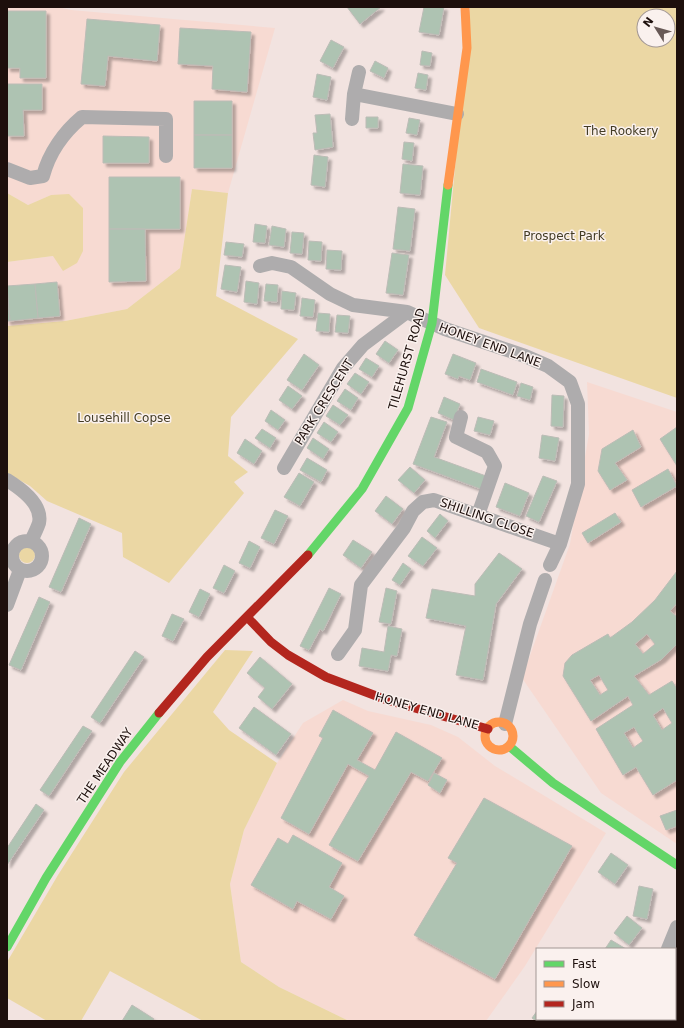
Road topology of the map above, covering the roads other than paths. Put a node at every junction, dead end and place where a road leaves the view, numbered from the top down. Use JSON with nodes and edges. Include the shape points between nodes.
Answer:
{"nodes":[{"id":1,"x":465,"y":7,"type":"edge"},
{"id":2,"x":359,"y":72,"type":"dead end"},
{"id":3,"x":354,"y":94,"type":"junction"},
{"id":4,"x":457,"y":114,"type":"junction"},
{"id":5,"x":352,"y":119,"type":"dead end"},
{"id":6,"x":166,"y":156,"type":"dead end"},
{"id":7,"x":7,"y":169,"type":"edge"},
{"id":8,"x":260,"y":266,"type":"dead end"},
{"id":9,"x":407,"y":312,"type":"junction"},
{"id":10,"x":432,"y":323,"type":"junction"},
{"id":11,"x":461,"y":417,"type":"dead end"},
{"id":12,"x":284,"y":468,"type":"dead end"},
{"id":13,"x":7,"y":480,"type":"edge"},
{"id":14,"x":478,"y":515,"type":"junction"},
{"id":15,"x":32,"y":541,"type":"junction"},
{"id":16,"x":560,"y":544,"type":"junction"},
{"id":17,"x":550,"y":565,"type":"dead end"},
{"id":18,"x":20,"y":570,"type":"junction"},
{"id":19,"x":545,"y":580,"type":"dead end"},
{"id":20,"x":7,"y":605,"type":"edge"},
{"id":21,"x":247,"y":617,"type":"junction"},
{"id":22,"x":338,"y":654,"type":"dead end"},
{"id":23,"x":505,"y":724,"type":"junction"},
{"id":24,"x":488,"y":729,"type":"junction"},
{"id":25,"x":509,"y":746,"type":"junction"},
{"id":26,"x":677,"y":865,"type":"edge"},
{"id":27,"x":677,"y":927,"type":"edge"},
{"id":28,"x":7,"y":947,"type":"edge"},
{"id":29,"x":668,"y":948,"type":"edge"}],
"edges":[{"from":1,"to":4,"type":"street","name":"TILEHURST ROAD","via":[[467,48]]},
{"from":2,"to":3,"type":"street"},
{"from":3,"to":4,"type":"street"},
{"from":3,"to":5,"type":"street"},
{"from":4,"to":10,"type":"street","name":"TILEHURST ROAD"},
{"from":6,"to":7,"type":"street","via":[[166,119],[82,117],[67,130],[43,176],[30,178]]},
{"from":8,"to":9,"type":"street","name":"HONEY END LANE","via":[[272,263],[291,267],[330,294],[353,305]]},
{"from":9,"to":10,"type":"street","name":"HONEY END LANE"},
{"from":9,"to":12,"type":"street","name":"PARK CRESCENT","via":[[363,344],[343,368]]},
{"from":10,"to":16,"type":"street","name":"HONEY END LANE","via":[[548,366],[570,382],[578,404],[578,484]]},
{"from":10,"to":21,"type":"street","name":"TILEHURST ROAD","via":[[408,408],[362,489],[306,557]]},
{"from":11,"to":14,"type":"street","via":[[456,437],[487,452],[495,466]]},
{"from":13,"to":15,"type":"street","via":[[24,490],[38,511],[39,522]]},
{"from":14,"to":16,"type":"street","name":"SHILLING CLOSE"},
{"from":14,"to":22,"type":"street","name":"SHILLING CLOSE","via":[[434,500],[423,502],[413,510],[404,528],[361,585],[354,630]]},
{"from":15,"to":18,"type":"street","via":[[22,542],[14,548],[12,558]]},
{"from":15,"to":18,"type":"street","via":[[40,547],[41,562],[30,571]]},
{"from":16,"to":17,"type":"street","name":"HONEY END LANE"},
{"from":18,"to":20,"type":"street"},
{"from":19,"to":23,"type":"street","via":[[530,624]]},
{"from":21,"to":24,"type":"street","name":"HONEY END LANE","via":[[270,641],[310,668],[332,679],[373,696],[432,714],[476,723]]},
{"from":21,"to":28,"type":"street","name":"THE MEADWAY","via":[[207,656],[120,762],[46,878]]},
{"from":23,"to":24,"type":"street","name":"HONEY END LANE","via":[[493,724]]},
{"from":23,"to":25,"type":"street","via":[[513,738]]},
{"from":24,"to":25,"type":"street","name":"HONEY END LANE","via":[[486,742],[492,748],[501,750]]},
{"from":25,"to":26,"type":"street","via":[[553,783]]},
{"from":27,"to":29,"type":"street"}]}
